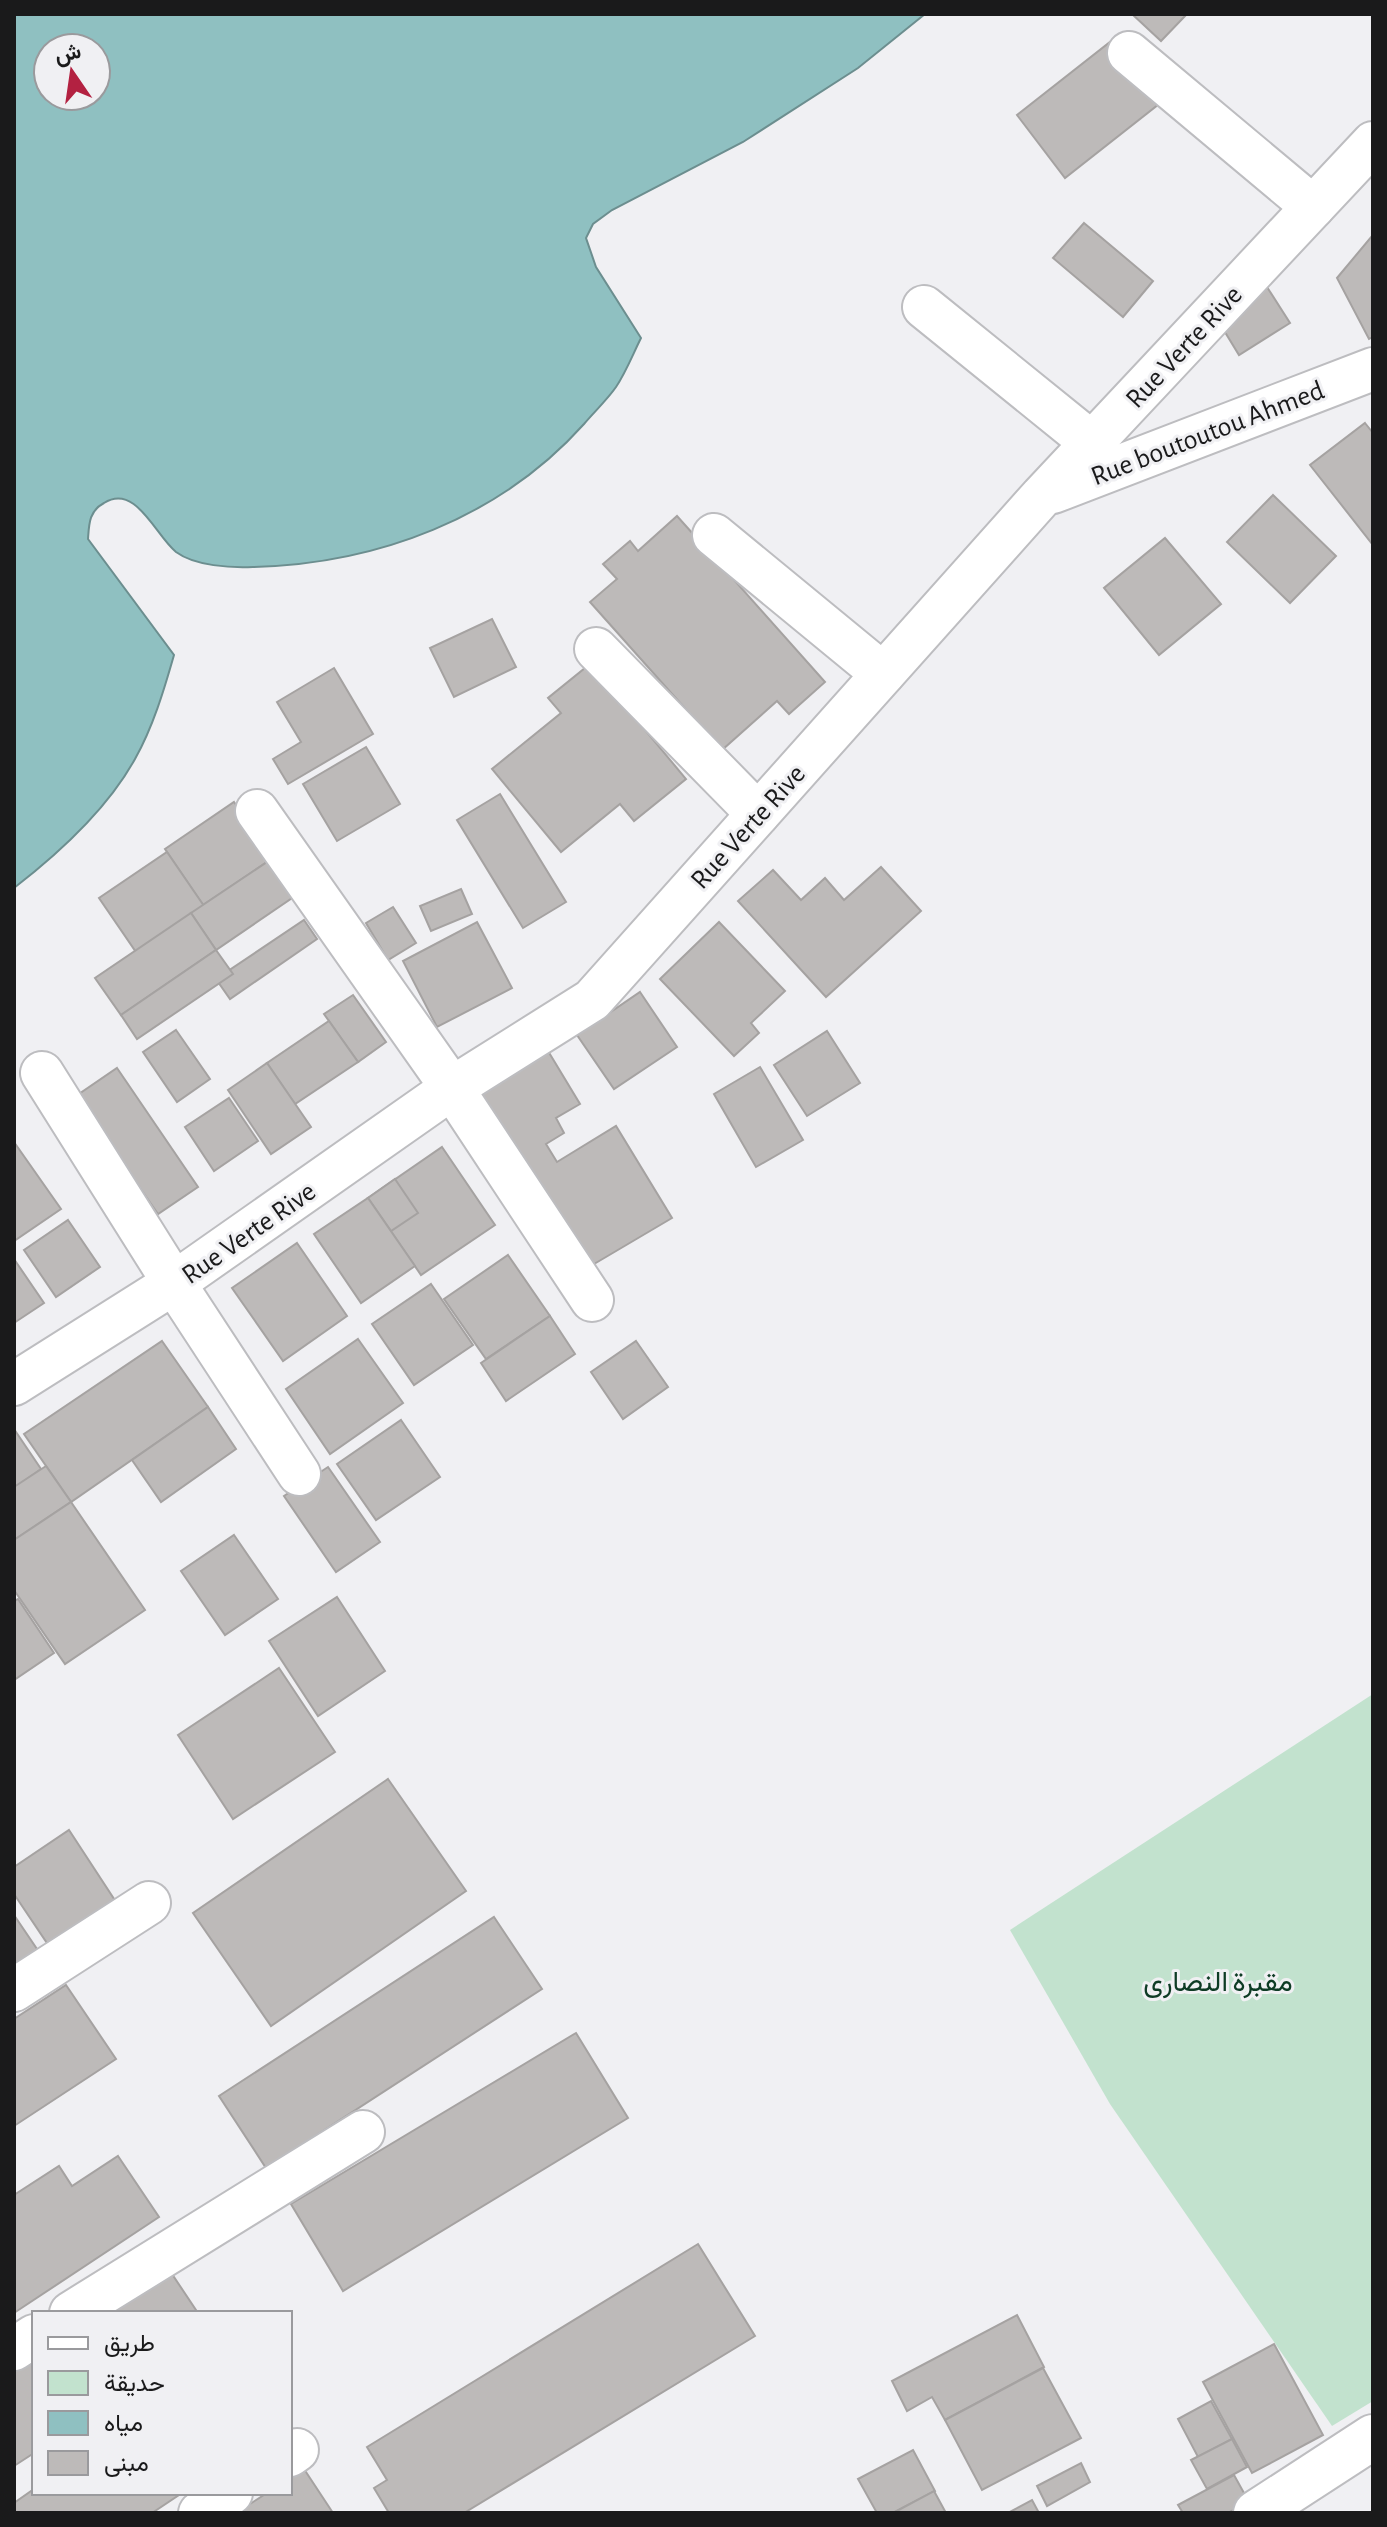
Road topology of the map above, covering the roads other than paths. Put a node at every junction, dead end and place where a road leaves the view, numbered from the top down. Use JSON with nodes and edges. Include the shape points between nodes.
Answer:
{"nodes":[{"id":1,"x":1129,"y":53,"type":"dead end"},
{"id":2,"x":1373,"y":143,"type":"edge"},
{"id":3,"x":1313,"y":207,"type":"junction"},
{"id":4,"x":924,"y":307,"type":"dead end"},
{"id":5,"x":1373,"y":369,"type":"edge"},
{"id":6,"x":1092,"y":443,"type":"junction"},
{"id":7,"x":1042,"y":496,"type":"junction"},
{"id":8,"x":714,"y":535,"type":"dead end"},
{"id":9,"x":596,"y":649,"type":"dead end"},
{"id":10,"x":883,"y":674,"type":"junction"},
{"id":11,"x":257,"y":811,"type":"dead end"},
{"id":12,"x":758,"y":814,"type":"junction"},
{"id":13,"x":42,"y":1073,"type":"dead end"},
{"id":14,"x":452,"y":1088,"type":"junction"},
{"id":15,"x":174,"y":1283,"type":"junction"},
{"id":16,"x":592,"y":1300,"type":"dead end"},
{"id":17,"x":14,"y":1384,"type":"edge"},
{"id":18,"x":299,"y":1474,"type":"dead end"},
{"id":19,"x":149,"y":1903,"type":"dead end"},
{"id":20,"x":14,"y":1990,"type":"edge"},
{"id":21,"x":363,"y":2132,"type":"dead end"},
{"id":22,"x":74,"y":2311,"type":"edge"},
{"id":23,"x":32,"y":2337,"type":"edge"},
{"id":24,"x":14,"y":2349,"type":"edge"},
{"id":25,"x":1373,"y":2437,"type":"edge"},
{"id":26,"x":228,"y":2495,"type":"edge"},
{"id":27,"x":200,"y":2513,"type":"edge"},
{"id":28,"x":1256,"y":2513,"type":"edge"}],
"edges":[{"from":1,"to":3,"type":"street"},
{"from":2,"to":3,"type":"street","name":"Rue Verte Rive"},
{"from":3,"to":6,"type":"street","name":"Rue Verte Rive"},
{"from":4,"to":6,"type":"street"},
{"from":5,"to":7,"type":"street","name":"Rue boutoutou Ahmed"},
{"from":6,"to":7,"type":"street","name":"Rue Verte Rive"},
{"from":7,"to":10,"type":"street","name":"Rue Verte Rive"},
{"from":8,"to":10,"type":"street"},
{"from":9,"to":12,"type":"street"},
{"from":10,"to":12,"type":"street","name":"Rue Verte Rive"},
{"from":11,"to":14,"type":"street"},
{"from":12,"to":14,"type":"street","name":"Rue Verte Rive","via":[[592,1000]]},
{"from":13,"to":15,"type":"street"},
{"from":14,"to":15,"type":"street","name":"Rue Verte Rive"},
{"from":14,"to":16,"type":"street"},
{"from":15,"to":17,"type":"street","name":"Rue Verte Rive"},
{"from":15,"to":18,"type":"street"},
{"from":19,"to":20,"type":"street"},
{"from":21,"to":22,"type":"street"},
{"from":23,"to":24,"type":"street"},
{"from":25,"to":28,"type":"street"},
{"from":26,"to":27,"type":"street"}]}
